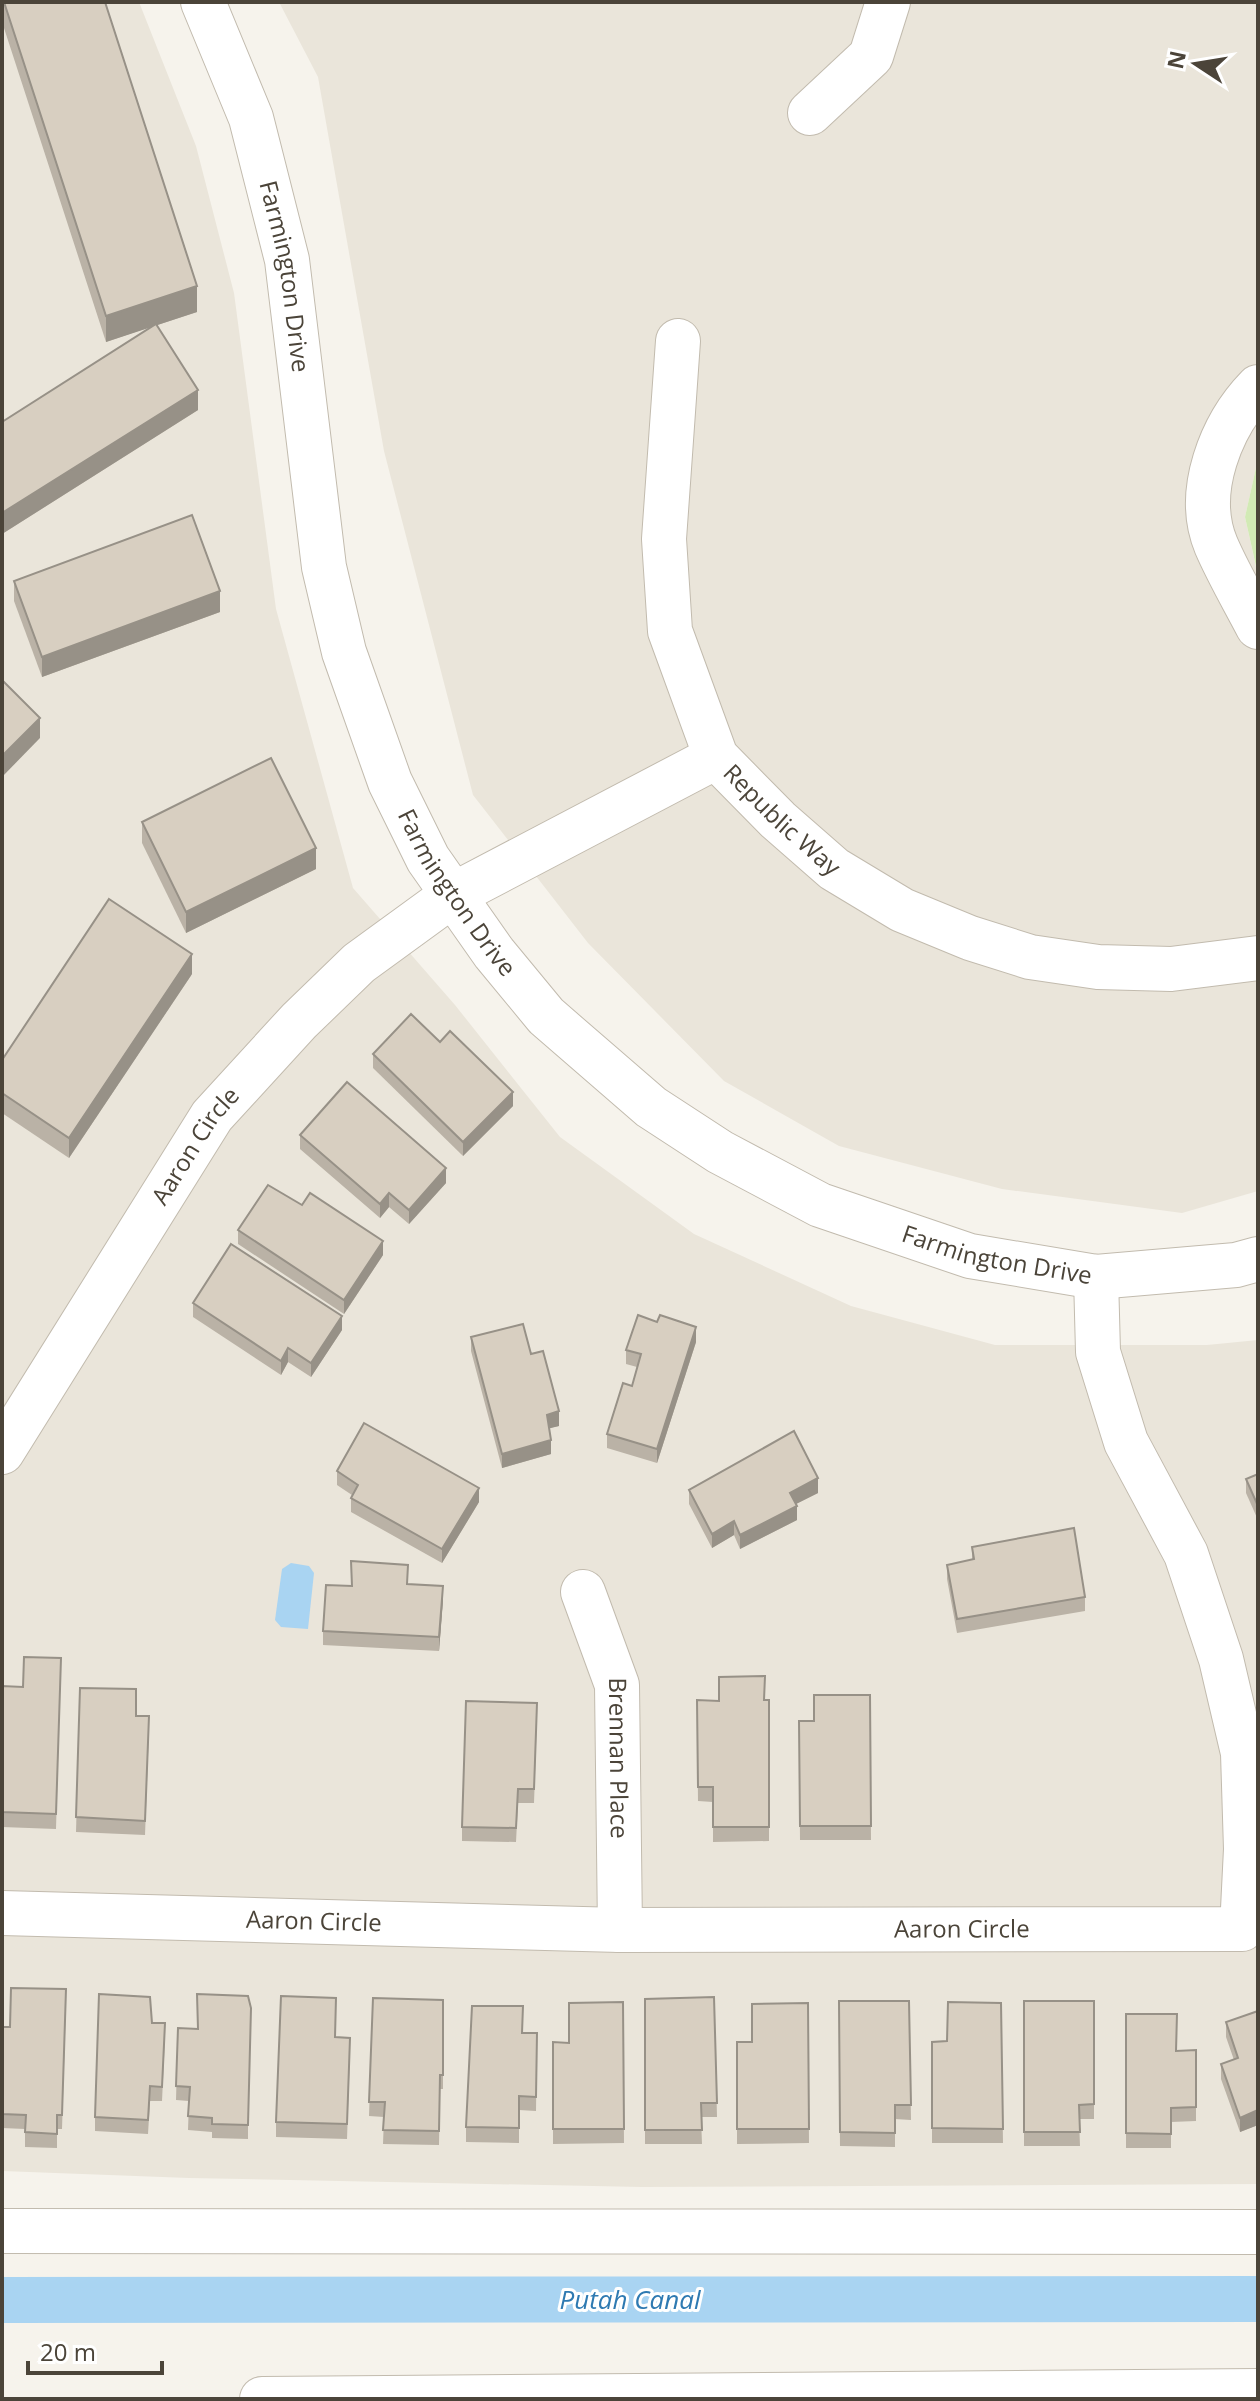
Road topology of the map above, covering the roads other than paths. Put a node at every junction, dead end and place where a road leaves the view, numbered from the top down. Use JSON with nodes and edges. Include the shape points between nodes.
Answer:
{"nodes":[{"id":1,"x":203,"y":2,"type":"edge"},
{"id":2,"x":888,"y":2,"type":"edge"},
{"id":3,"x":810,"y":113,"type":"dead end"},
{"id":4,"x":678,"y":341,"type":"dead end"},
{"id":5,"x":1258,"y":387,"type":"edge"},
{"id":6,"x":1258,"y":627,"type":"edge"},
{"id":7,"x":716,"y":757,"type":"junction"},
{"id":8,"x":451,"y":896,"type":"junction"},
{"id":9,"x":1258,"y":958,"type":"edge"},
{"id":10,"x":1258,"y":1259,"type":"edge"},
{"id":11,"x":1096,"y":1277,"type":"junction"},
{"id":12,"x":2,"y":1452,"type":"edge"},
{"id":13,"x":583,"y":1592,"type":"dead end"},
{"id":14,"x":2,"y":1913,"type":"edge"},
{"id":15,"x":620,"y":1930,"type":"junction"},
{"id":16,"x":2,"y":2231,"type":"edge"},
{"id":17,"x":1258,"y":2232,"type":"edge"},
{"id":18,"x":1258,"y":2391,"type":"edge"},
{"id":19,"x":262,"y":2399,"type":"edge"}],
"edges":[{"from":1,"to":8,"type":"street","name":"Farmington Drive","via":[[251,118],[287,260],[324,567],[344,652],[390,782]]},
{"from":2,"to":3,"type":"street","via":[[871,56]]},
{"from":4,"to":7,"type":"street","name":"Republic Way","via":[[664,539],[670,631]]},
{"from":5,"to":6,"type":"street","via":[[1237,409],[1216,457],[1208,496],[1215,542]]},
{"from":7,"to":8,"type":"street","name":"Aaron Circle"},
{"from":7,"to":9,"type":"street","name":"Republic Way","via":[[834,869],[902,910],[970,938],[1030,957],[1098,967],[1171,969]]},
{"from":8,"to":11,"type":"street","name":"Farmington Drive","via":[[546,1016],[651,1107],[720,1152],[820,1205],[970,1256]]},
{"from":8,"to":12,"type":"street","name":"Aaron Circle","via":[[359,963],[212,1116]]},
{"from":10,"to":11,"type":"street","name":"Farmington Drive"},
{"from":11,"to":15,"type":"street","name":"Aaron Circle","via":[[1098,1352],[1126,1442],[1186,1554],[1221,1659],[1243,1753],[1242,1929]]},
{"from":13,"to":15,"type":"street","name":"Brennan Place","via":[[617,1685]]},
{"from":14,"to":15,"type":"street","name":"Aaron Circle"},
{"from":16,"to":17,"type":"street"},
{"from":18,"to":19,"type":"street"}]}
